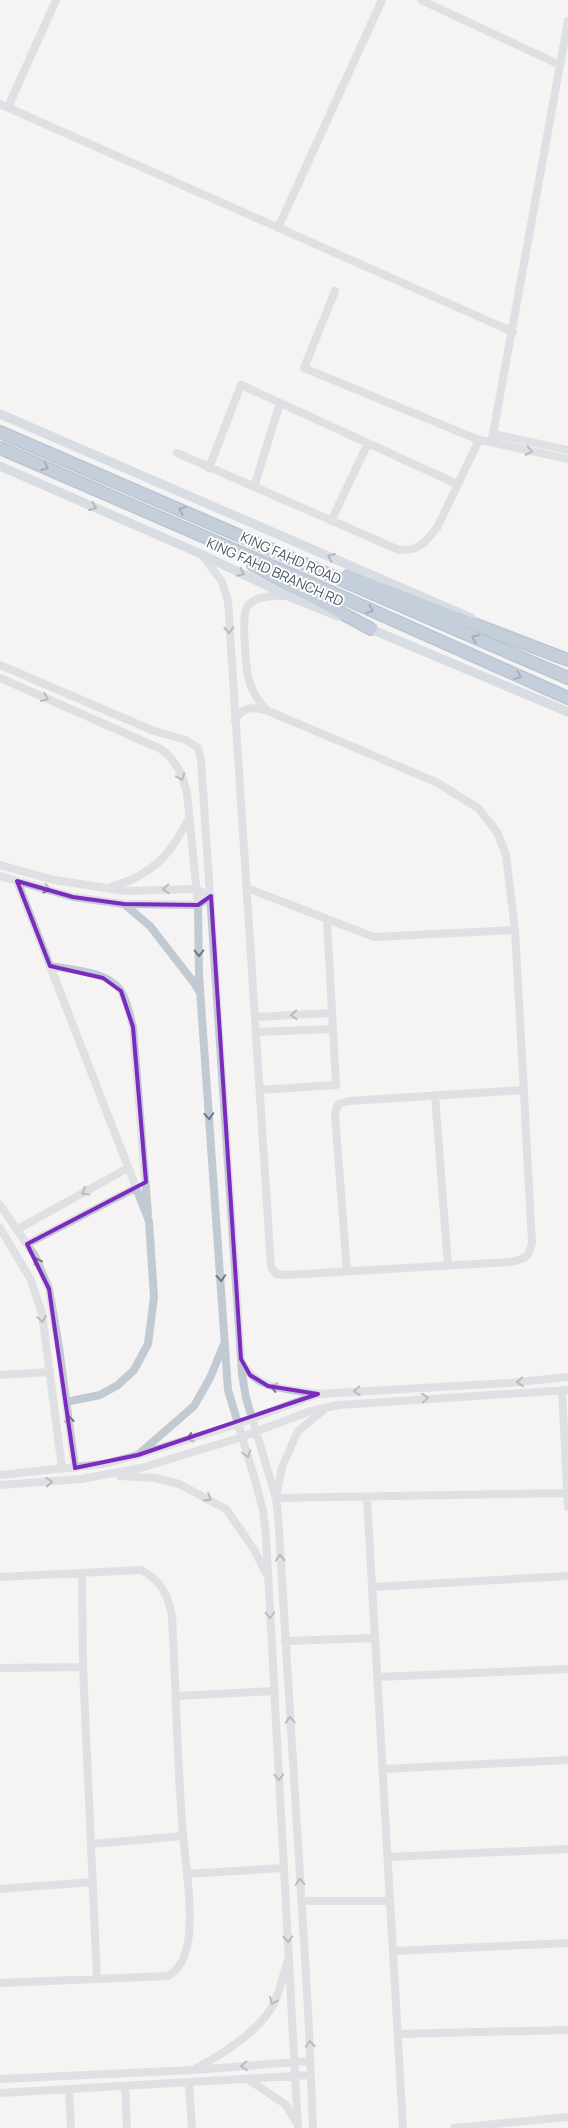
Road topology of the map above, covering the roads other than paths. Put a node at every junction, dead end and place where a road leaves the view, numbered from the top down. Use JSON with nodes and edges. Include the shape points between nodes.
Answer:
{"nodes":[{"id":1,"x":56,"y":0,"type":"edge"},
{"id":2,"x":382,"y":0,"type":"edge"},
{"id":3,"x":421,"y":0,"type":"edge"},
{"id":4,"x":568,"y":21,"type":"edge"},
{"id":5,"x":560,"y":65,"type":"junction"},
{"id":6,"x":4,"y":105,"type":"edge"},
{"id":7,"x":278,"y":228,"type":"junction"},
{"id":8,"x":335,"y":291,"type":"dead end"},
{"id":9,"x":512,"y":332,"type":"junction"},
{"id":10,"x":280,"y":403,"type":"junction"},
{"id":11,"x":0,"y":414,"type":"edge"},
{"id":12,"x":0,"y":432,"type":"edge"},
{"id":13,"x":492,"y":438,"type":"junction"},
{"id":14,"x":479,"y":440,"type":"junction"},
{"id":15,"x":368,"y":443,"type":"junction"},
{"id":16,"x":0,"y":448,"type":"edge"},
{"id":17,"x":568,"y":450,"type":"edge"},
{"id":18,"x":177,"y":453,"type":"dead end"},
{"id":19,"x":568,"y":459,"type":"edge"},
{"id":20,"x":0,"y":466,"type":"edge"},
{"id":21,"x":209,"y":468,"type":"junction"},
{"id":22,"x":457,"y":484,"type":"junction"},
{"id":23,"x":254,"y":487,"type":"junction"},
{"id":24,"x":331,"y":521,"type":"junction"},
{"id":25,"x":209,"y":522,"type":"junction"},
{"id":26,"x":181,"y":526,"type":"junction"},
{"id":27,"x":201,"y":554,"type":"junction"},
{"id":28,"x":288,"y":596,"type":"junction"},
{"id":29,"x":228,"y":606,"type":"junction"},
{"id":30,"x":245,"y":612,"type":"junction"},
{"id":31,"x":371,"y":628,"type":"junction"},
{"id":32,"x":568,"y":660,"type":"edge"},
{"id":33,"x":0,"y":665,"type":"edge"},
{"id":34,"x":0,"y":678,"type":"edge"},
{"id":35,"x":568,"y":678,"type":"edge"},
{"id":36,"x":568,"y":698,"type":"edge"},
{"id":37,"x":268,"y":711,"type":"junction"},
{"id":38,"x":568,"y":712,"type":"edge"},
{"id":39,"x":235,"y":720,"type":"junction"},
{"id":40,"x":190,"y":816,"type":"junction"},
{"id":41,"x":0,"y":864,"type":"edge"},
{"id":42,"x":0,"y":876,"type":"edge"},
{"id":43,"x":16,"y":881,"type":"junction"},
{"id":44,"x":107,"y":888,"type":"junction"},
{"id":45,"x":247,"y":888,"type":"junction"},
{"id":46,"x":196,"y":889,"type":"junction"},
{"id":47,"x":211,"y":896,"type":"junction"},
{"id":48,"x":124,"y":904,"type":"junction"},
{"id":49,"x":198,"y":905,"type":"junction"},
{"id":50,"x":327,"y":919,"type":"junction"},
{"id":51,"x":515,"y":930,"type":"junction"},
{"id":52,"x":50,"y":966,"type":"junction"},
{"id":53,"x":201,"y":995,"type":"junction"},
{"id":54,"x":332,"y":1013,"type":"junction"},
{"id":55,"x":256,"y":1017,"type":"junction"},
{"id":56,"x":333,"y":1029,"type":"junction"},
{"id":57,"x":256,"y":1032,"type":"junction"},
{"id":58,"x":260,"y":1090,"type":"junction"},
{"id":59,"x":524,"y":1090,"type":"junction"},
{"id":60,"x":435,"y":1095,"type":"junction"},
{"id":61,"x":128,"y":1168,"type":"junction"},
{"id":62,"x":145,"y":1174,"type":"junction"},
{"id":63,"x":134,"y":1185,"type":"junction"},
{"id":64,"x":0,"y":1205,"type":"edge"},
{"id":65,"x":149,"y":1220,"type":"junction"},
{"id":66,"x":0,"y":1228,"type":"edge"},
{"id":67,"x":18,"y":1229,"type":"junction"},
{"id":68,"x":27,"y":1244,"type":"junction"},
{"id":69,"x":448,"y":1266,"type":"junction"},
{"id":70,"x":347,"y":1272,"type":"junction"},
{"id":71,"x":225,"y":1342,"type":"junction"},
{"id":72,"x":241,"y":1359,"type":"junction"},
{"id":73,"x":50,"y":1372,"type":"junction"},
{"id":74,"x":0,"y":1376,"type":"edge"},
{"id":75,"x":568,"y":1377,"type":"edge"},
{"id":76,"x":565,"y":1390,"type":"edge"},
{"id":77,"x":318,"y":1394,"type":"junction"},
{"id":78,"x":66,"y":1402,"type":"junction"},
{"id":79,"x":326,"y":1408,"type":"junction"},
{"id":80,"x":252,"y":1418,"type":"junction"},
{"id":81,"x":237,"y":1424,"type":"junction"},
{"id":82,"x":257,"y":1431,"type":"junction"},
{"id":83,"x":242,"y":1437,"type":"junction"},
{"id":84,"x":138,"y":1455,"type":"junction"},
{"id":85,"x":74,"y":1468,"type":"junction"},
{"id":86,"x":62,"y":1469,"type":"junction"},
{"id":87,"x":0,"y":1475,"type":"edge"},
{"id":88,"x":111,"y":1475,"type":"junction"},
{"id":89,"x":0,"y":1485,"type":"edge"},
{"id":90,"x":567,"y":1493,"type":"edge"},
{"id":91,"x":367,"y":1497,"type":"junction"},
{"id":92,"x":276,"y":1498,"type":"junction"},
{"id":93,"x":568,"y":1507,"type":"edge"},
{"id":94,"x":82,"y":1574,"type":"junction"},
{"id":95,"x":268,"y":1575,"type":"junction"},
{"id":96,"x":568,"y":1576,"type":"edge"},
{"id":97,"x":0,"y":1577,"type":"edge"},
{"id":98,"x":372,"y":1587,"type":"junction"},
{"id":99,"x":375,"y":1638,"type":"junction"},
{"id":100,"x":285,"y":1641,"type":"junction"},
{"id":101,"x":83,"y":1667,"type":"junction"},
{"id":102,"x":0,"y":1668,"type":"edge"},
{"id":103,"x":568,"y":1669,"type":"edge"},
{"id":104,"x":378,"y":1678,"type":"junction"},
{"id":105,"x":275,"y":1691,"type":"junction"},
{"id":106,"x":176,"y":1696,"type":"junction"},
{"id":107,"x":568,"y":1760,"type":"edge"},
{"id":108,"x":383,"y":1770,"type":"junction"},
{"id":109,"x":183,"y":1836,"type":"junction"},
{"id":110,"x":91,"y":1844,"type":"junction"},
{"id":111,"x":568,"y":1849,"type":"edge"},
{"id":112,"x":388,"y":1857,"type":"junction"},
{"id":113,"x":284,"y":1868,"type":"junction"},
{"id":114,"x":188,"y":1874,"type":"junction"},
{"id":115,"x":93,"y":1882,"type":"junction"},
{"id":116,"x":0,"y":1889,"type":"edge"},
{"id":117,"x":301,"y":1901,"type":"junction"},
{"id":118,"x":390,"y":1901,"type":"junction"},
{"id":119,"x":568,"y":1943,"type":"edge"},
{"id":120,"x":393,"y":1951,"type":"junction"},
{"id":121,"x":289,"y":1956,"type":"junction"},
{"id":122,"x":97,"y":1979,"type":"junction"},
{"id":123,"x":0,"y":1983,"type":"edge"},
{"id":124,"x":568,"y":2030,"type":"edge"},
{"id":125,"x":398,"y":2034,"type":"junction"},
{"id":126,"x":310,"y":2061,"type":"junction"},
{"id":127,"x":294,"y":2062,"type":"junction"},
{"id":128,"x":194,"y":2070,"type":"junction"},
{"id":129,"x":296,"y":2075,"type":"junction"},
{"id":130,"x":311,"y":2075,"type":"junction"},
{"id":131,"x":0,"y":2079,"type":"edge"},
{"id":132,"x":250,"y":2080,"type":"junction"},
{"id":133,"x":189,"y":2083,"type":"junction"},
{"id":134,"x":125,"y":2086,"type":"junction"},
{"id":135,"x":68,"y":2090,"type":"junction"},
{"id":136,"x":0,"y":2093,"type":"edge"},
{"id":137,"x":568,"y":2117,"type":"edge"},
{"id":138,"x":298,"y":2126,"type":"edge"},
{"id":139,"x":71,"y":2128,"type":"edge"},
{"id":140,"x":127,"y":2128,"type":"edge"},
{"id":141,"x":192,"y":2128,"type":"edge"},
{"id":142,"x":312,"y":2128,"type":"edge"},
{"id":143,"x":403,"y":2128,"type":"edge"},
{"id":144,"x":454,"y":2128,"type":"edge"}],
"edges":[{"from":1,"to":6,"type":"street"},
{"from":2,"to":7,"type":"street"},
{"from":3,"to":5,"type":"street"},
{"from":4,"to":5,"type":"street"},
{"from":5,"to":9,"type":"street"},
{"from":6,"to":7,"type":"street"},
{"from":7,"to":9,"type":"street"},
{"from":8,"to":14,"type":"street","via":[[304,368]]},
{"from":9,"to":13,"type":"street"},
{"from":10,"to":15,"type":"street"},
{"from":10,"to":21,"type":"street","via":[[241,385]]},
{"from":10,"to":23,"type":"street"},
{"from":32,"to":11,"type":"main road","one_way":true},
{"from":25,"to":12,"type":"highway","name":"KING FAHD ROAD","one_way":true},
{"from":13,"to":14,"type":"street"},
{"from":13,"to":17,"type":"street"},
{"from":13,"to":19,"type":"street","one_way":true},
{"from":14,"to":22,"type":"street"},
{"from":15,"to":22,"type":"street"},
{"from":15,"to":24,"type":"street"},
{"from":16,"to":26,"type":"highway","name":"KING FAHD ROAD","one_way":true},
{"from":18,"to":21,"type":"street"},
{"from":20,"to":27,"type":"main road","name":"KING FAHD BRANCH RD","one_way":true},
{"from":21,"to":23,"type":"street"},
{"from":22,"to":24,"type":"street","via":[[437,528],[424,543],[413,549],[398,550]]},
{"from":23,"to":24,"type":"street"},
{"from":25,"to":32,"type":"highway"},
{"from":35,"to":25,"type":"highway","name":"KING FAHD ROAD","one_way":true},
{"from":26,"to":31,"type":"highway"},
{"from":26,"to":36,"type":"highway","name":"KING FAHD ROAD","one_way":true},
{"from":27,"to":28,"type":"main road","name":"KING FAHD BRANCH RD","one_way":true},
{"from":27,"to":29,"type":"street","via":[[221,580]]},
{"from":28,"to":30,"type":"street","via":[[253,601]]},
{"from":28,"to":31,"type":"main road","name":"KING FAHD BRANCH RD"},
{"from":29,"to":30,"type":"street"},
{"from":29,"to":39,"type":"street","one_way":true},
{"from":30,"to":37,"type":"street","via":[[248,674],[254,693]]},
{"from":31,"to":38,"type":"main road","name":"KING FAHD BRANCH RD"},
{"from":33,"to":47,"type":"street","via":[[154,730],[186,740],[198,748]]},
{"from":34,"to":40,"type":"street","one_way":true,"via":[[162,749],[181,774]]},
{"from":37,"to":39,"type":"street","via":[[249,707],[243,709]]},
{"from":37,"to":51,"type":"street","via":[[436,782],[478,808],[497,832],[506,855]]},
{"from":39,"to":45,"type":"street"},
{"from":40,"to":44,"type":"street","via":[[176,844],[156,866],[131,881]]},
{"from":40,"to":46,"type":"street"},
{"from":41,"to":44,"type":"street","via":[[54,880]]},
{"from":42,"to":43,"type":"street"},
{"from":43,"to":48,"type":"street","one_way":true,"via":[[72,897]]},
{"from":43,"to":52,"type":"street"},
{"from":46,"to":44,"type":"street","one_way":true},
{"from":45,"to":50,"type":"street"},
{"from":45,"to":55,"type":"street"},
{"from":46,"to":47,"type":"street"},
{"from":46,"to":49,"type":"street"},
{"from":47,"to":49,"type":"street"},
{"from":47,"to":72,"type":"street"},
{"from":48,"to":49,"type":"street"},
{"from":48,"to":53,"type":"street","via":[[150,926]]},
{"from":49,"to":53,"type":"street","one_way":true},
{"from":50,"to":51,"type":"street","via":[[374,937]]},
{"from":50,"to":54,"type":"street"},
{"from":51,"to":59,"type":"street"},
{"from":52,"to":61,"type":"street"},
{"from":52,"to":62,"type":"street","via":[[93,974],[121,991],[133,1027]]},
{"from":53,"to":71,"type":"street","one_way":true},
{"from":54,"to":55,"type":"street","one_way":true},
{"from":54,"to":56,"type":"street"},
{"from":55,"to":57,"type":"street"},
{"from":56,"to":57,"type":"street"},
{"from":56,"to":58,"type":"street","via":[[336,1085]]},
{"from":57,"to":58,"type":"street"},
{"from":58,"to":70,"type":"street","via":[[271,1267],[276,1274],[284,1275]]},
{"from":59,"to":60,"type":"street"},
{"from":59,"to":69,"type":"street","via":[[531,1254],[510,1262]]},
{"from":60,"to":69,"type":"street"},
{"from":60,"to":70,"type":"street","via":[[338,1104],[335,1114]]},
{"from":61,"to":63,"type":"street"},
{"from":61,"to":67,"type":"street","one_way":true},
{"from":62,"to":63,"type":"street"},
{"from":62,"to":65,"type":"street"},
{"from":63,"to":65,"type":"street"},
{"from":63,"to":68,"type":"street"},
{"from":64,"to":67,"type":"street"},
{"from":65,"to":78,"type":"street","via":[[154,1297],[148,1344],[134,1370],[118,1385],[100,1395]]},
{"from":66,"to":73,"type":"street","one_way":true,"via":[[32,1280],[42,1313]]},
{"from":67,"to":68,"type":"street"},
{"from":78,"to":68,"type":"street","one_way":true,"via":[[49,1289]]},
{"from":69,"to":70,"type":"street"},
{"from":71,"to":81,"type":"street","via":[[228,1390]]},
{"from":71,"to":84,"type":"street","via":[[194,1406]]},
{"from":77,"to":72,"type":"street","one_way":true,"via":[[268,1386],[250,1375]]},
{"from":72,"to":80,"type":"street"},
{"from":73,"to":74,"type":"street"},
{"from":73,"to":86,"type":"street"},
{"from":75,"to":77,"type":"street","one_way":true},
{"from":79,"to":76,"type":"street","one_way":true},
{"from":76,"to":90,"type":"street"},
{"from":77,"to":80,"type":"street"},
{"from":85,"to":78,"type":"street","one_way":true},
{"from":79,"to":82,"type":"street"},
{"from":79,"to":92,"type":"street","via":[[298,1431],[282,1467]]},
{"from":80,"to":81,"type":"street"},
{"from":80,"to":82,"type":"street"},
{"from":81,"to":83,"type":"street"},
{"from":81,"to":84,"type":"street","one_way":true},
{"from":82,"to":83,"type":"street"},
{"from":82,"to":92,"type":"street"},
{"from":83,"to":88,"type":"street"},
{"from":83,"to":95,"type":"street","one_way":true,"via":[[262,1510]]},
{"from":84,"to":85,"type":"street"},
{"from":85,"to":86,"type":"street"},
{"from":86,"to":87,"type":"street"},
{"from":89,"to":88,"type":"street","one_way":true},
{"from":88,"to":95,"type":"street","one_way":true,"via":[[155,1478],[179,1484],[226,1509]]},
{"from":90,"to":91,"type":"street"},
{"from":90,"to":93,"type":"street"},
{"from":91,"to":92,"type":"street"},
{"from":91,"to":98,"type":"street"},
{"from":100,"to":92,"type":"street","one_way":true},
{"from":94,"to":97,"type":"street"},
{"from":94,"to":101,"type":"street"},
{"from":94,"to":106,"type":"street","via":[[141,1570],[161,1585],[169,1599],[172,1616]]},
{"from":95,"to":105,"type":"street","one_way":true},
{"from":96,"to":98,"type":"street"},
{"from":98,"to":99,"type":"street"},
{"from":99,"to":100,"type":"street"},
{"from":99,"to":104,"type":"street"},
{"from":117,"to":100,"type":"street","one_way":true},
{"from":101,"to":102,"type":"street"},
{"from":101,"to":110,"type":"street"},
{"from":103,"to":104,"type":"street"},
{"from":104,"to":108,"type":"street"},
{"from":105,"to":106,"type":"street"},
{"from":105,"to":113,"type":"street","one_way":true},
{"from":106,"to":109,"type":"street"},
{"from":107,"to":108,"type":"street"},
{"from":108,"to":112,"type":"street"},
{"from":109,"to":110,"type":"street"},
{"from":109,"to":114,"type":"street"},
{"from":110,"to":115,"type":"street"},
{"from":111,"to":112,"type":"street"},
{"from":112,"to":118,"type":"street"},
{"from":113,"to":114,"type":"street"},
{"from":113,"to":121,"type":"street","one_way":true},
{"from":114,"to":122,"type":"street","via":[[188,1940],[183,1961],[177,1970],[168,1976]]},
{"from":115,"to":116,"type":"street"},
{"from":115,"to":122,"type":"street"},
{"from":117,"to":118,"type":"street"},
{"from":126,"to":117,"type":"street","one_way":true},
{"from":118,"to":120,"type":"street"},
{"from":119,"to":120,"type":"street"},
{"from":120,"to":125,"type":"street"},
{"from":121,"to":127,"type":"street"},
{"from":121,"to":128,"type":"street","one_way":true,"via":[[273,2005],[258,2024],[218,2057]]},
{"from":122,"to":123,"type":"street"},
{"from":124,"to":125,"type":"street"},
{"from":125,"to":143,"type":"street"},
{"from":126,"to":127,"type":"street"},
{"from":126,"to":130,"type":"street"},
{"from":127,"to":128,"type":"street","one_way":true},
{"from":127,"to":129,"type":"street"},
{"from":128,"to":131,"type":"street"},
{"from":129,"to":130,"type":"street"},
{"from":129,"to":132,"type":"street"},
{"from":129,"to":138,"type":"street"},
{"from":130,"to":142,"type":"street"},
{"from":132,"to":133,"type":"street"},
{"from":132,"to":138,"type":"street","via":[[285,2104]]},
{"from":133,"to":134,"type":"street"},
{"from":133,"to":141,"type":"street"},
{"from":134,"to":135,"type":"street"},
{"from":134,"to":140,"type":"street"},
{"from":135,"to":136,"type":"street"},
{"from":135,"to":139,"type":"street"},
{"from":137,"to":144,"type":"street"}]}
